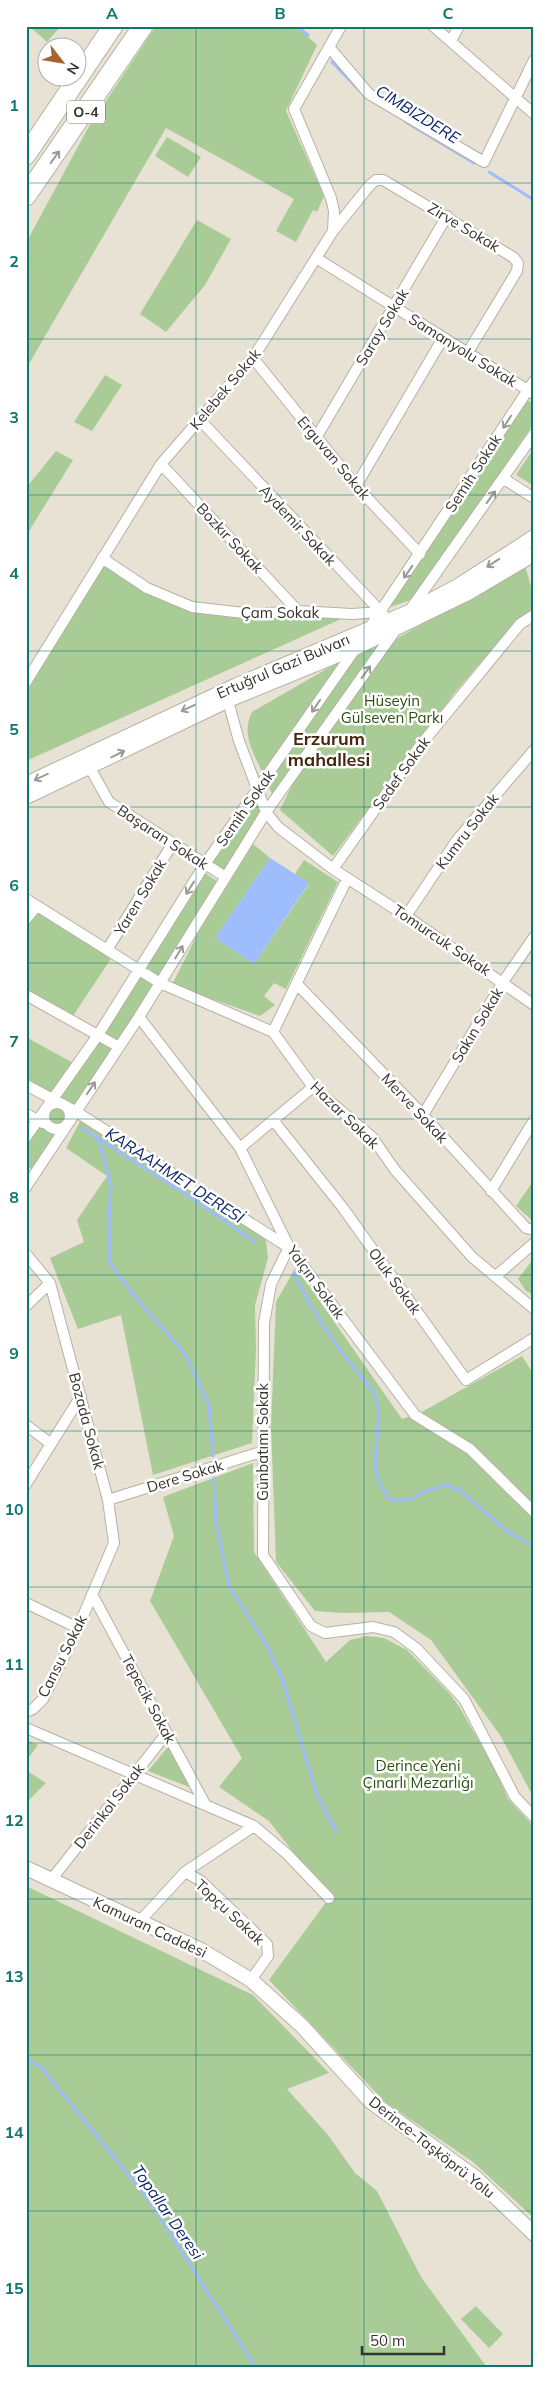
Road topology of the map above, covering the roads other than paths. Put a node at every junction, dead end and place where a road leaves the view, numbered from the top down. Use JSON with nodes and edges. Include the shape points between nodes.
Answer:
{"nodes":[{"id":1,"x":113,"y":26,"type":"edge"},
{"id":2,"x":143,"y":26,"type":"edge"},
{"id":3,"x":341,"y":26,"type":"edge"},
{"id":4,"x":433,"y":26,"type":"edge"},
{"id":5,"x":459,"y":26,"type":"edge"},
{"id":6,"x":451,"y":41,"type":"junction"},
{"id":7,"x":327,"y":50,"type":"junction"},
{"id":8,"x":534,"y":60,"type":"edge"},
{"id":9,"x":515,"y":97,"type":"junction"},
{"id":10,"x":534,"y":114,"type":"edge"},
{"id":11,"x":26,"y":155,"type":"edge"},
{"id":12,"x":26,"y":196,"type":"edge"},
{"id":13,"x":448,"y":216,"type":"junction"},
{"id":14,"x":332,"y":231,"type":"junction"},
{"id":15,"x":316,"y":258,"type":"junction"},
{"id":16,"x":394,"y":306,"type":"junction"},
{"id":17,"x":443,"y":338,"type":"junction"},
{"id":18,"x":468,"y":352,"type":"junction"},
{"id":19,"x":253,"y":358,"type":"junction"},
{"id":20,"x":534,"y":381,"type":"edge"},
{"id":21,"x":531,"y":392,"type":"edge"},
{"id":22,"x":200,"y":420,"type":"junction"},
{"id":23,"x":534,"y":434,"type":"edge"},
{"id":24,"x":316,"y":438,"type":"junction"},
{"id":25,"x":161,"y":464,"type":"junction"},
{"id":26,"x":504,"y":479,"type":"junction"},
{"id":27,"x":356,"y":486,"type":"junction"},
{"id":28,"x":534,"y":498,"type":"edge"},
{"id":29,"x":534,"y":537,"type":"edge"},
{"id":30,"x":420,"y":554,"type":"junction"},
{"id":31,"x":102,"y":558,"type":"junction"},
{"id":32,"x":533,"y":558,"type":"edge"},
{"id":33,"x":298,"y":611,"type":"junction"},
{"id":34,"x":409,"y":612,"type":"junction"},
{"id":35,"x":534,"y":615,"type":"edge"},
{"id":36,"x":389,"y":620,"type":"junction"},
{"id":37,"x":368,"y":630,"type":"junction"},
{"id":38,"x":355,"y":648,"type":"junction"},
{"id":39,"x":26,"y":682,"type":"edge"},
{"id":40,"x":228,"y":701,"type":"junction"},
{"id":41,"x":534,"y":750,"type":"edge"},
{"id":42,"x":90,"y":768,"type":"junction"},
{"id":43,"x":26,"y":784,"type":"edge"},
{"id":44,"x":258,"y":791,"type":"junction"},
{"id":45,"x":26,"y":797,"type":"edge"},
{"id":46,"x":266,"y":812,"type":"junction"},
{"id":47,"x":173,"y":843,"type":"junction"},
{"id":48,"x":205,"y":864,"type":"junction"},
{"id":49,"x":333,"y":869,"type":"junction"},
{"id":50,"x":224,"y":876,"type":"junction"},
{"id":51,"x":347,"y":879,"type":"junction"},
{"id":52,"x":26,"y":899,"type":"edge"},
{"id":53,"x":37,"y":906,"type":"junction"},
{"id":54,"x":406,"y":916,"type":"junction"},
{"id":55,"x":26,"y":919,"type":"edge"},
{"id":56,"x":534,"y":937,"type":"edge"},
{"id":57,"x":107,"y":950,"type":"junction"},
{"id":58,"x":140,"y":970,"type":"junction"},
{"id":59,"x":503,"y":982,"type":"junction"},
{"id":60,"x":160,"y":983,"type":"junction"},
{"id":61,"x":297,"y":984,"type":"junction"},
{"id":62,"x":26,"y":995,"type":"edge"},
{"id":63,"x":534,"y":1005,"type":"edge"},
{"id":64,"x":139,"y":1017,"type":"junction"},
{"id":65,"x":273,"y":1032,"type":"junction"},
{"id":66,"x":98,"y":1035,"type":"junction"},
{"id":67,"x":119,"y":1047,"type":"junction"},
{"id":68,"x":26,"y":1085,"type":"edge"},
{"id":69,"x":313,"y":1086,"type":"junction"},
{"id":70,"x":54,"y":1099,"type":"junction"},
{"id":71,"x":63,"y":1104,"type":"junction"},
{"id":72,"x":46,"y":1109,"type":"junction"},
{"id":73,"x":75,"y":1111,"type":"junction"},
{"id":74,"x":26,"y":1114,"type":"edge"},
{"id":75,"x":423,"y":1115,"type":"junction"},
{"id":76,"x":38,"y":1120,"type":"junction"},
{"id":77,"x":273,"y":1120,"type":"junction"},
{"id":78,"x":534,"y":1120,"type":"edge"},
{"id":79,"x":68,"y":1123,"type":"junction"},
{"id":80,"x":49,"y":1127,"type":"junction"},
{"id":81,"x":61,"y":1134,"type":"junction"},
{"id":82,"x":26,"y":1137,"type":"edge"},
{"id":83,"x":240,"y":1148,"type":"junction"},
{"id":84,"x":31,"y":1173,"type":"edge"},
{"id":85,"x":26,"y":1188,"type":"edge"},
{"id":86,"x":491,"y":1191,"type":"junction"},
{"id":87,"x":534,"y":1230,"type":"edge"},
{"id":88,"x":534,"y":1243,"type":"edge"},
{"id":89,"x":289,"y":1248,"type":"junction"},
{"id":90,"x":26,"y":1254,"type":"edge"},
{"id":91,"x":496,"y":1276,"type":"junction"},
{"id":92,"x":50,"y":1283,"type":"junction"},
{"id":93,"x":26,"y":1306,"type":"edge"},
{"id":94,"x":534,"y":1309,"type":"edge"},
{"id":95,"x":534,"y":1338,"type":"edge"},
{"id":96,"x":81,"y":1396,"type":"junction"},
{"id":97,"x":26,"y":1425,"type":"edge"},
{"id":98,"x":51,"y":1444,"type":"junction"},
{"id":99,"x":262,"y":1452,"type":"junction"},
{"id":100,"x":26,"y":1484,"type":"edge"},
{"id":101,"x":108,"y":1500,"type":"junction"},
{"id":102,"x":534,"y":1512,"type":"edge"},
{"id":103,"x":92,"y":1594,"type":"junction"},
{"id":104,"x":26,"y":1602,"type":"edge"},
{"id":105,"x":78,"y":1628,"type":"junction"},
{"id":106,"x":26,"y":1712,"type":"edge"},
{"id":107,"x":26,"y":1728,"type":"edge"},
{"id":108,"x":167,"y":1733,"type":"junction"},
{"id":109,"x":134,"y":1773,"type":"junction"},
{"id":110,"x":205,"y":1804,"type":"junction"},
{"id":111,"x":534,"y":1817,"type":"edge"},
{"id":112,"x":254,"y":1826,"type":"junction"},
{"id":113,"x":26,"y":1868,"type":"edge"},
{"id":114,"x":185,"y":1872,"type":"junction"},
{"id":115,"x":51,"y":1880,"type":"junction"},
{"id":116,"x":330,"y":1898,"type":"dead end"},
{"id":117,"x":139,"y":1922,"type":"junction"},
{"id":118,"x":251,"y":1980,"type":"junction"},
{"id":119,"x":268,"y":1996,"type":"joint"},
{"id":120,"x":534,"y":2234,"type":"edge"}],
"edges":[{"from":1,"to":11,"type":"highway","number":"O-4"},
{"from":12,"to":2,"type":"highway","number":"O-4","one_way":true},
{"from":3,"to":7,"type":"street"},
{"from":4,"to":6,"type":"street"},
{"from":5,"to":6,"type":"street"},
{"from":6,"to":9,"type":"street"},
{"from":7,"to":9,"type":"street","via":[[369,94],[484,162]]},
{"from":7,"to":14,"type":"street","name":"Kelebek Sokak","via":[[294,109],[331,198],[334,211]]},
{"from":8,"to":9,"type":"street"},
{"from":9,"to":10,"type":"street"},
{"from":13,"to":14,"type":"street","name":"Zirve Sokak","via":[[383,180],[376,180]]},
{"from":13,"to":16,"type":"street","name":"Saray Sokak"},
{"from":13,"to":18,"type":"street","name":"Zirve Sokak","via":[[518,263],[517,271]]},
{"from":14,"to":15,"type":"street","name":"Kelebek Sokak"},
{"from":15,"to":16,"type":"street","name":"Samanyolu Sokak"},
{"from":15,"to":19,"type":"street","name":"Kelebek Sokak"},
{"from":16,"to":17,"type":"street","name":"Samanyolu Sokak"},
{"from":16,"to":24,"type":"street","name":"Saray Sokak"},
{"from":17,"to":18,"type":"street","name":"Samanyolu Sokak"},
{"from":17,"to":27,"type":"street"},
{"from":18,"to":21,"type":"street","name":"Samanyolu Sokak"},
{"from":19,"to":22,"type":"street","name":"Kelebek Sokak"},
{"from":19,"to":24,"type":"street","name":"Erguvan Sokak"},
{"from":20,"to":21,"type":"street","name":"Semih Sokak"},
{"from":21,"to":30,"type":"street","name":"Semih Sokak","one_way":true},
{"from":22,"to":25,"type":"street","name":"Kelebek Sokak"},
{"from":22,"to":36,"type":"street","name":"Aydemir Sokak"},
{"from":23,"to":26,"type":"street","name":"Semih Sokak"},
{"from":24,"to":27,"type":"street","name":"Erguvan Sokak"},
{"from":25,"to":31,"type":"street","name":"Kelebek Sokak"},
{"from":25,"to":33,"type":"street","name":"Bozkır Sokak"},
{"from":26,"to":28,"type":"street"},
{"from":34,"to":26,"type":"street","name":"Semih Sokak","one_way":true},
{"from":27,"to":30,"type":"street","name":"Erguvan Sokak"},
{"from":29,"to":34,"type":"main road","name":"Ertuğrul Gazi Bulvarı","one_way":true,"via":[[458,586]]},
{"from":30,"to":36,"type":"street","name":"Semih Sokak","one_way":true},
{"from":31,"to":33,"type":"street","name":"Çam Sokak","via":[[147,588],[192,607],[253,614]]},
{"from":31,"to":39,"type":"street","name":"Kelebek Sokak"},
{"from":32,"to":36,"type":"main road","name":"Ertuğrul Gazi Bulvarı","via":[[468,593]]},
{"from":33,"to":36,"type":"street","name":"Çam Sokak"},
{"from":34,"to":36,"type":"main road","name":"Ertuğrul Gazi Bulvarı"},
{"from":35,"to":49,"type":"street","name":"Sedef Sokak","via":[[520,624],[418,747]]},
{"from":36,"to":37,"type":"main road","name":"Ertuğrul Gazi Bulvarı"},
{"from":36,"to":38,"type":"main road","name":"Ertuğrul Gazi Bulvarı"},
{"from":46,"to":36,"type":"street","name":"Semih Sokak","one_way":true},
{"from":37,"to":38,"type":"street","name":"Semih Sokak"},
{"from":37,"to":43,"type":"main road","name":"Ertuğrul Gazi Bulvarı","one_way":true,"via":[[238,685]]},
{"from":38,"to":40,"type":"main road","name":"Ertuğrul Gazi Bulvarı"},
{"from":38,"to":44,"type":"street","name":"Semih Sokak","one_way":true},
{"from":42,"to":40,"type":"main road","name":"Ertuğrul Gazi Bulvarı","one_way":true},
{"from":40,"to":44,"type":"street"},
{"from":41,"to":54,"type":"street","name":"Kumru Sokak","via":[[457,840]]},
{"from":42,"to":45,"type":"main road","name":"Ertuğrul Gazi Bulvarı"},
{"from":42,"to":47,"type":"street","name":"Başaran Sokak","via":[[109,802]]},
{"from":44,"to":46,"type":"street"},
{"from":44,"to":48,"type":"street","name":"Semih Sokak"},
{"from":46,"to":49,"type":"street","name":"Tomurcuk Sokak","via":[[278,827]]},
{"from":46,"to":50,"type":"street","name":"Semih Sokak"},
{"from":47,"to":48,"type":"street","name":"Başaran Sokak"},
{"from":47,"to":57,"type":"street","name":"Yaren Sokak"},
{"from":48,"to":50,"type":"street","name":"Başaran Sokak"},
{"from":48,"to":58,"type":"street","name":"Semih Sokak","one_way":true},
{"from":49,"to":51,"type":"street","name":"Tomurcuk Sokak"},
{"from":60,"to":50,"type":"street","name":"Semih Sokak","one_way":true},
{"from":51,"to":54,"type":"street","name":"Tomurcuk Sokak"},
{"from":51,"to":61,"type":"street"},
{"from":52,"to":53,"type":"street"},
{"from":53,"to":55,"type":"street"},
{"from":53,"to":57,"type":"street"},
{"from":54,"to":59,"type":"street","name":"Tomurcuk Sokak"},
{"from":56,"to":59,"type":"street","name":"Sakın Sokak"},
{"from":57,"to":58,"type":"street"},
{"from":58,"to":60,"type":"street"},
{"from":58,"to":66,"type":"street","name":"Semih Sokak"},
{"from":59,"to":63,"type":"street","name":"Tomurcuk Sokak"},
{"from":59,"to":75,"type":"street","name":"Sakın Sokak"},
{"from":60,"to":64,"type":"street","name":"Semih Sokak"},
{"from":60,"to":65,"type":"street"},
{"from":61,"to":65,"type":"street"},
{"from":61,"to":75,"type":"street","name":"Merve Sokak"},
{"from":62,"to":66,"type":"street"},
{"from":64,"to":67,"type":"street","name":"Semih Sokak"},
{"from":64,"to":83,"type":"street","name":"Yalçın Sokak"},
{"from":65,"to":69,"type":"street","name":"Hazar Sokak"},
{"from":66,"to":67,"type":"street"},
{"from":66,"to":70,"type":"street","name":"Semih Sokak"},
{"from":73,"to":67,"type":"street","name":"Semih Sokak","one_way":true},
{"from":68,"to":70,"type":"street"},
{"from":69,"to":77,"type":"street"},
{"from":69,"to":91,"type":"street","name":"Hazar Sokak","via":[[372,1137],[402,1178],[472,1256]]},
{"from":70,"to":71,"type":"street"},
{"from":70,"to":72,"type":"street","name":"Semih Sokak"},
{"from":71,"to":72,"type":"street","via":[[56,1103]]},
{"from":71,"to":73,"type":"street"},
{"from":71,"to":79,"type":"street","via":[[70,1113]]},
{"from":72,"to":76,"type":"street","name":"Semih Sokak"},
{"from":72,"to":80,"type":"street","via":[[44,1116]]},
{"from":73,"to":79,"type":"street","name":"Semih Sokak"},
{"from":73,"to":89,"type":"street"},
{"from":74,"to":76,"type":"street"},
{"from":75,"to":86,"type":"street","name":"Merve Sokak"},
{"from":76,"to":80,"type":"street"},
{"from":76,"to":82,"type":"street","name":"Semih Sokak"},
{"from":77,"to":83,"type":"street"},
{"from":77,"to":95,"type":"street","name":"Oluk Sokak","via":[[343,1208],[466,1380]]},
{"from":78,"to":86,"type":"street"},
{"from":79,"to":80,"type":"street","via":[[60,1129]]},
{"from":79,"to":81,"type":"street","name":"Semih Sokak"},
{"from":80,"to":81,"type":"street"},
{"from":81,"to":84,"type":"street","name":"Semih Sokak"},
{"from":83,"to":89,"type":"street","name":"Yalçın Sokak"},
{"from":84,"to":85,"type":"street","name":"Semih Sokak"},
{"from":86,"to":87,"type":"street","name":"Merve Sokak","via":[[526,1228]]},
{"from":88,"to":91,"type":"street"},
{"from":89,"to":99,"type":"street","name":"Günbatımı Sokak","via":[[271,1284],[264,1323]]},
{"from":89,"to":102,"type":"street","name":"Yalçın Sokak","via":[[414,1415],[470,1449]]},
{"from":90,"to":92,"type":"street","name":"Bozada Sokak"},
{"from":91,"to":94,"type":"street","name":"Hazar Sokak"},
{"from":92,"to":93,"type":"street"},
{"from":92,"to":96,"type":"street","name":"Bozada Sokak"},
{"from":96,"to":98,"type":"street"},
{"from":96,"to":101,"type":"street","name":"Bozada Sokak"},
{"from":97,"to":98,"type":"street"},
{"from":98,"to":100,"type":"street"},
{"from":99,"to":101,"type":"street","name":"Dere Sokak"},
{"from":99,"to":111,"type":"street","name":"Günbatımı Sokak","via":[[263,1554],[311,1626],[325,1633],[373,1627],[394,1632],[416,1648],[464,1699],[515,1797]]},
{"from":101,"to":103,"type":"street","name":"Bozada Sokak","via":[[114,1543]]},
{"from":103,"to":105,"type":"street","name":"Cansu Sokak"},
{"from":103,"to":108,"type":"street","name":"Tepecik Sokak"},
{"from":104,"to":105,"type":"street"},
{"from":105,"to":106,"type":"street","name":"Cansu Sokak","via":[[43,1698]]},
{"from":107,"to":109,"type":"street"},
{"from":108,"to":109,"type":"street","name":"Derinkol Sokak"},
{"from":108,"to":110,"type":"street","name":"Tepecik Sokak"},
{"from":109,"to":110,"type":"street"},
{"from":109,"to":115,"type":"street","name":"Derinkol Sokak"},
{"from":110,"to":112,"type":"street"},
{"from":112,"to":114,"type":"street","name":"Topçu Sokak"},
{"from":112,"to":116,"type":"street"},
{"from":113,"to":115,"type":"main road","name":"Kamuran Caddesi"},
{"from":114,"to":117,"type":"street","name":"Topçu Sokak"},
{"from":114,"to":118,"type":"street","name":"Topçu Sokak","via":[[201,1881],[267,1944],[268,1956]]},
{"from":115,"to":117,"type":"main road","name":"Kamuran Caddesi"},
{"from":117,"to":118,"type":"main road","name":"Kamuran Caddesi","via":[[202,1950]]},
{"from":118,"to":119,"type":"main road","name":"Kamuran Caddesi"},
{"from":119,"to":120,"type":"main road","name":"Derince-Taşköprü Yolu","via":[[302,2026],[370,2101],[476,2178]]}]}
